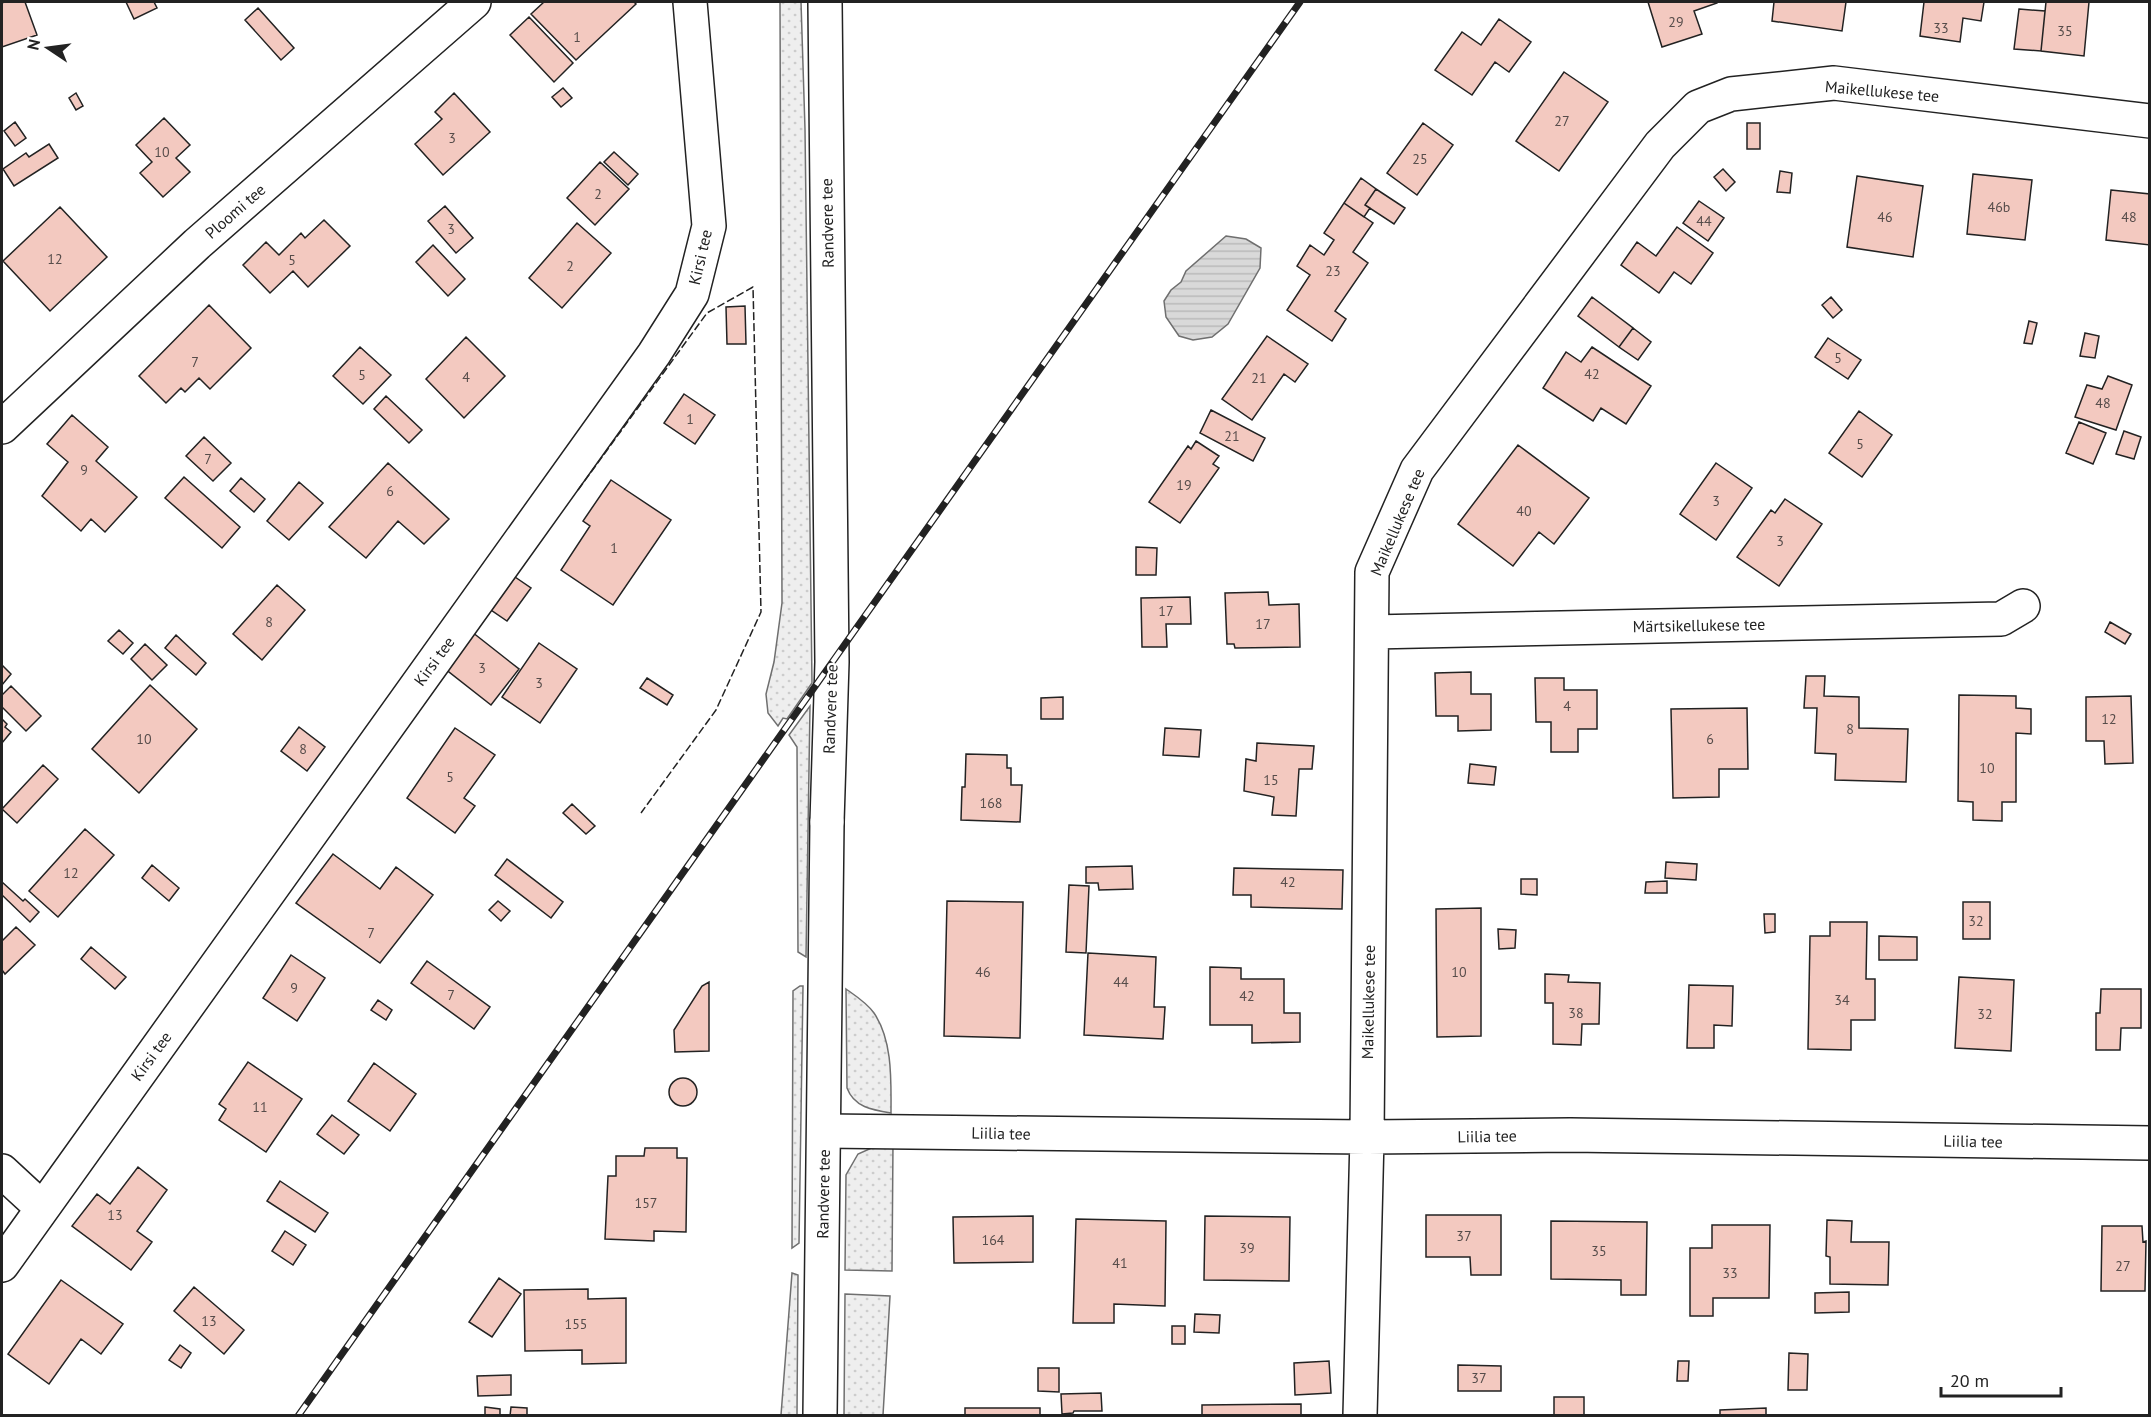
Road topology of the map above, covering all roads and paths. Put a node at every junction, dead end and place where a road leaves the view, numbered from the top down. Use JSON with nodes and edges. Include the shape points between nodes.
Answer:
{"nodes":[{"id":1,"x":474,"y":2,"type":"edge"},
{"id":2,"x":690,"y":2,"type":"edge"},
{"id":3,"x":825,"y":2,"type":"edge"},
{"id":4,"x":2150,"y":121,"type":"edge"},
{"id":5,"x":2,"y":427,"type":"edge"},
{"id":6,"x":2023,"y":606,"type":"dead end"},
{"id":7,"x":1372,"y":632,"type":"junction"},
{"id":8,"x":825,"y":1131,"type":"junction"},
{"id":9,"x":1367,"y":1137,"type":"junction"},
{"id":10,"x":2150,"y":1143,"type":"edge"},
{"id":11,"x":2,"y":1171,"type":"edge"},
{"id":12,"x":42,"y":1208,"type":"junction"},
{"id":13,"x":2,"y":1265,"type":"edge"},
{"id":14,"x":820,"y":1416,"type":"edge"},
{"id":15,"x":1360,"y":1416,"type":"edge"}],
"edges":[{"from":1,"to":5,"type":"street","name":"Ploomi tee","via":[[197,244]]},
{"from":2,"to":12,"type":"street","name":"Kirsi tee","via":[[708,226],[692,294],[654,354]]},
{"from":3,"to":8,"type":"street","name":"Randvere tee","via":[[832,662]]},
{"from":4,"to":7,"type":"street","name":"Maikellukese tee","via":[[1834,83],[1731,94],[1698,107],[1660,145],[1417,470],[1372,572]]},
{"from":6,"to":7,"type":"street","name":"Märtsikellukese tee","via":[[2001,619]]},
{"from":7,"to":9,"type":"street","name":"Maikellukese tee"},
{"from":8,"to":9,"type":"street","name":"Liilia tee"},
{"from":8,"to":14,"type":"street","name":"Randvere tee"},
{"from":9,"to":10,"type":"street","name":"Liilia tee","via":[[1570,1135]]},
{"from":9,"to":15,"type":"street","name":"Maikellukese tee"},
{"from":11,"to":12,"type":"street"},
{"from":12,"to":13,"type":"street","name":"Kirsi tee"}]}
